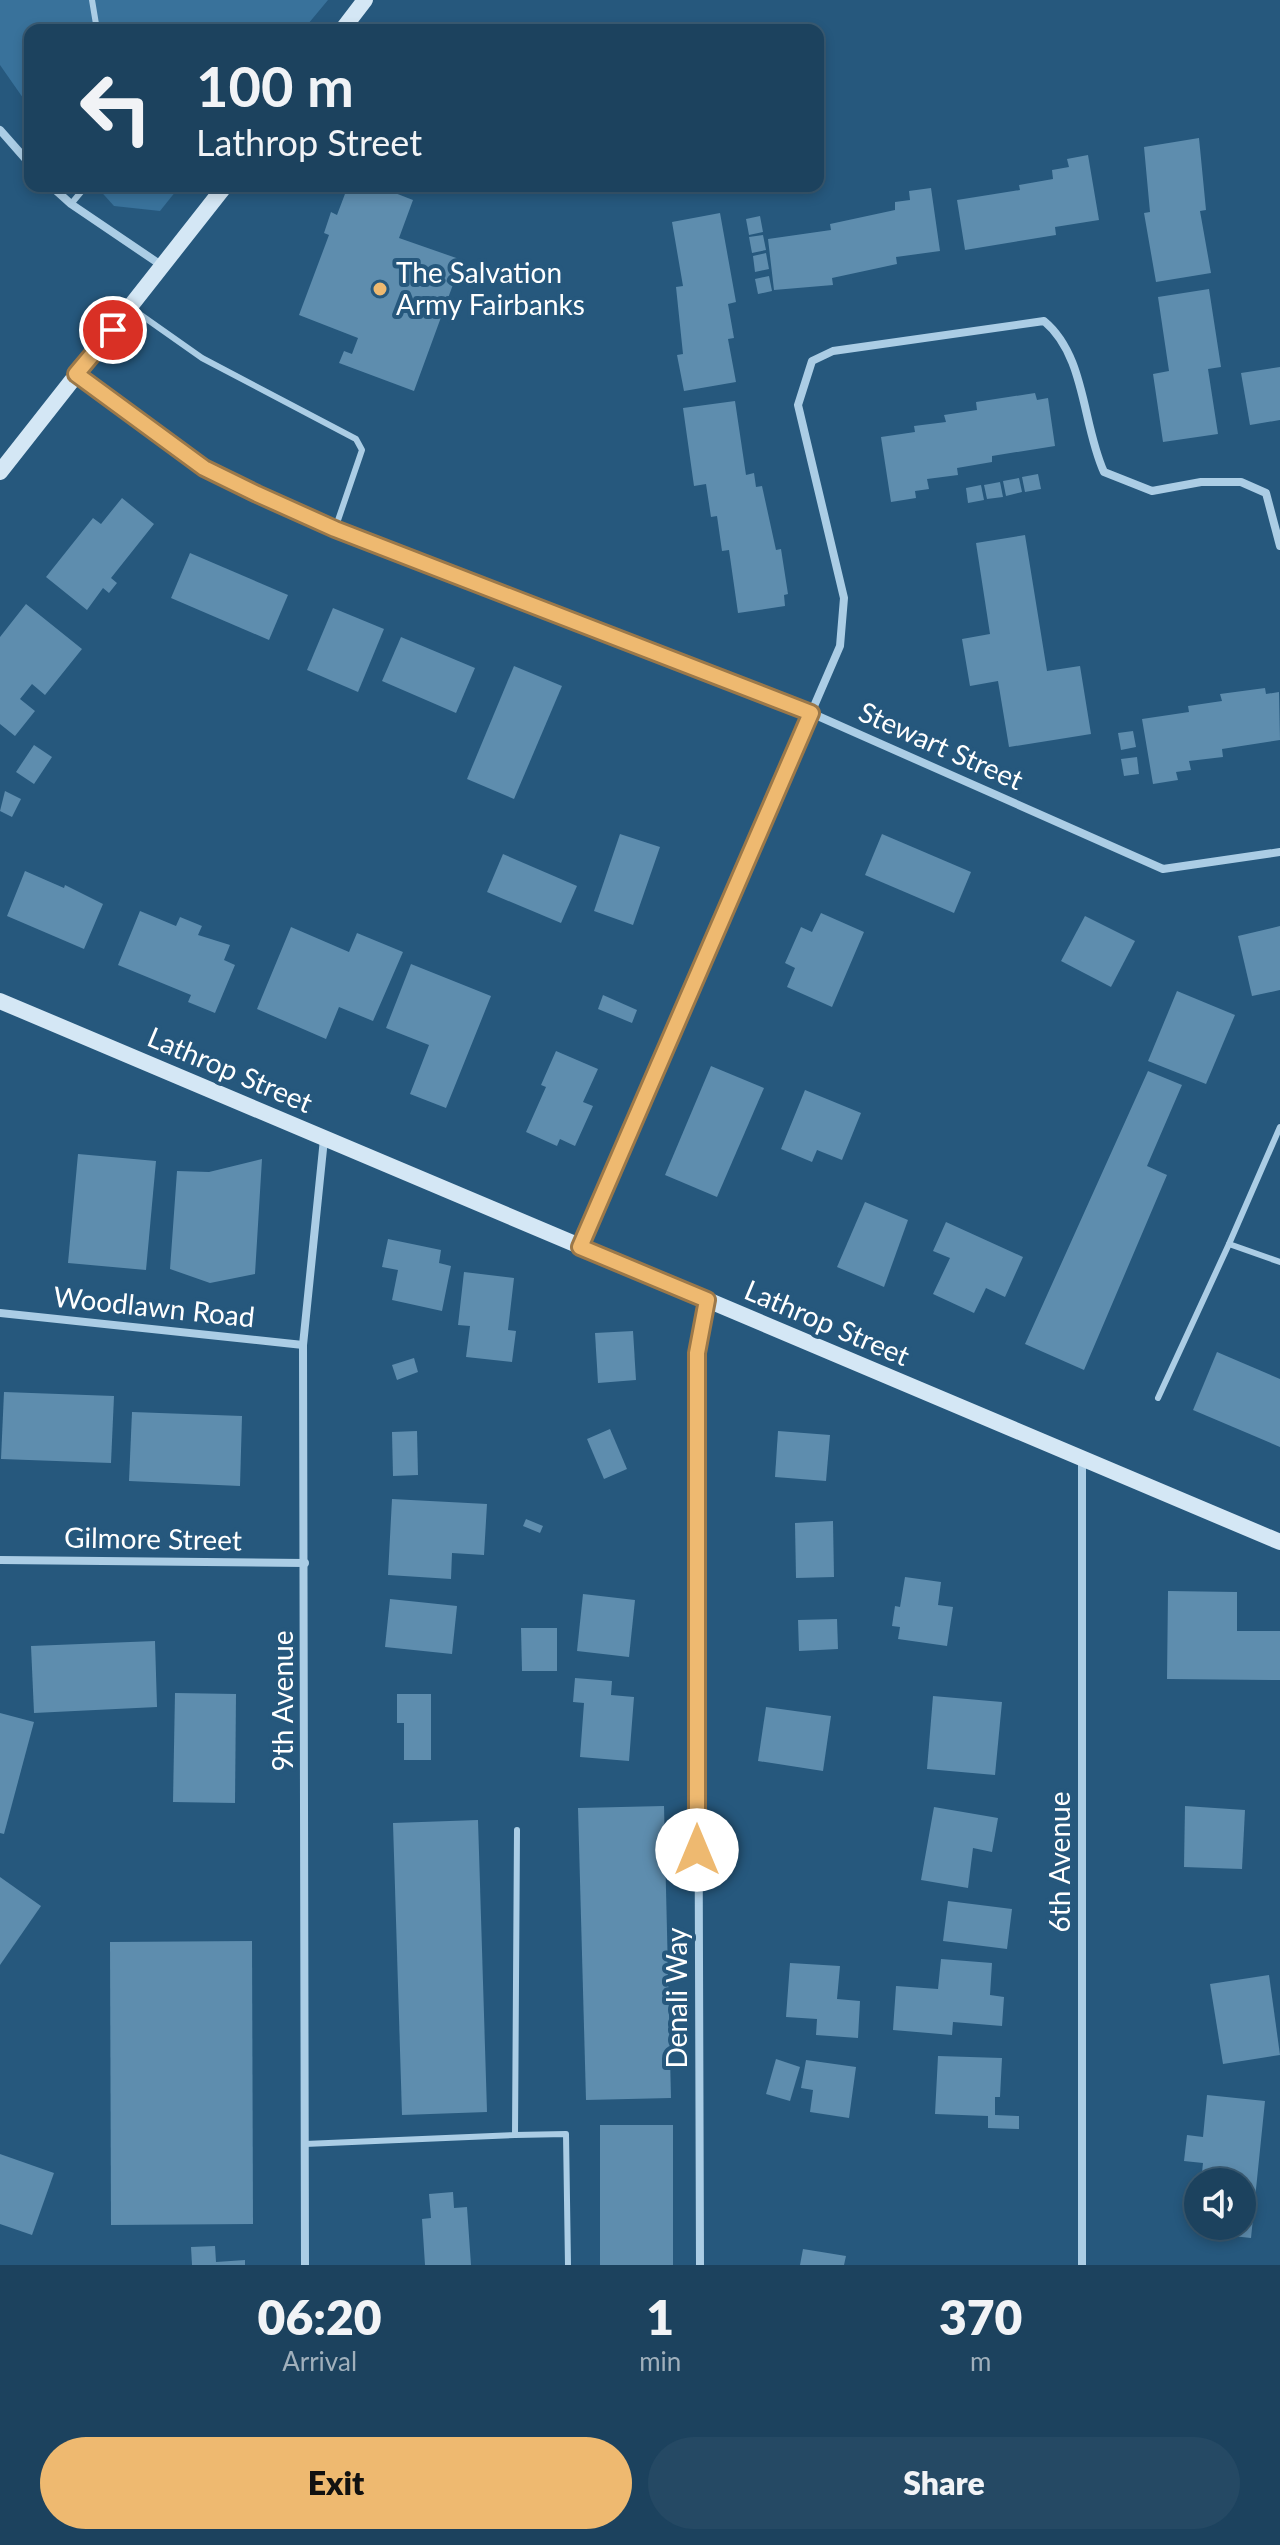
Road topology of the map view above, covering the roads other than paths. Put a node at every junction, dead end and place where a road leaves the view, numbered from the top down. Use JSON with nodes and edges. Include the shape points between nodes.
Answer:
{"nodes":[{"id":1,"x":92,"y":0,"type":"edge"},
{"id":2,"x":365,"y":0,"type":"edge"},
{"id":3,"x":96,"y":24,"type":"edge"},
{"id":4,"x":347,"y":24,"type":"edge"},
{"id":5,"x":0,"y":130,"type":"edge"},
{"id":6,"x":24,"y":157,"type":"edge"},
{"id":7,"x":58,"y":192,"type":"edge"},
{"id":8,"x":81,"y":192,"type":"edge"},
{"id":9,"x":220,"y":192,"type":"edge"},
{"id":10,"x":71,"y":204,"type":"junction"},
{"id":11,"x":164,"y":267,"type":"junction"},
{"id":12,"x":131,"y":308,"type":"junction"},
{"id":13,"x":76,"y":374,"type":"junction"},
{"id":14,"x":0,"y":472,"type":"edge"},
{"id":15,"x":335,"y":529,"type":"junction"},
{"id":16,"x":1280,"y":546,"type":"edge"},
{"id":17,"x":811,"y":713,"type":"junction"},
{"id":18,"x":1280,"y":852,"type":"edge"},
{"id":19,"x":0,"y":1001,"type":"edge"},
{"id":20,"x":1280,"y":1127,"type":"edge"},
{"id":21,"x":1278,"y":1136,"type":"edge"},
{"id":22,"x":324,"y":1138,"type":"junction"},
{"id":23,"x":1229,"y":1244,"type":"junction"},
{"id":24,"x":580,"y":1247,"type":"junction"},
{"id":25,"x":1280,"y":1262,"type":"edge"},
{"id":26,"x":707,"y":1300,"type":"junction"},
{"id":27,"x":0,"y":1313,"type":"edge"},
{"id":28,"x":303,"y":1345,"type":"junction"},
{"id":29,"x":1158,"y":1398,"type":"dead end"},
{"id":30,"x":1082,"y":1460,"type":"junction"},
{"id":31,"x":1280,"y":1542,"type":"edge"},
{"id":32,"x":0,"y":1560,"type":"edge"},
{"id":33,"x":305,"y":1563,"type":"junction"},
{"id":34,"x":517,"y":1830,"type":"dead end"},
{"id":35,"x":515,"y":2135,"type":"junction"},
{"id":36,"x":305,"y":2144,"type":"junction"},
{"id":37,"x":305,"y":2265,"type":"edge"},
{"id":38,"x":568,"y":2265,"type":"edge"},
{"id":39,"x":700,"y":2265,"type":"edge"},
{"id":40,"x":1082,"y":2265,"type":"edge"}],
"edges":[{"from":1,"to":3,"type":"lane"},
{"from":2,"to":4,"type":"street"},
{"from":5,"to":6,"type":"street"},
{"from":7,"to":10,"type":"street"},
{"from":8,"to":10,"type":"lane"},
{"from":9,"to":11,"type":"street"},
{"from":10,"to":11,"type":"street"},
{"from":11,"to":12,"type":"street"},
{"from":12,"to":13,"type":"street"},
{"from":12,"to":15,"type":"lane","via":[[202,358],[356,439],[362,450]]},
{"from":13,"to":14,"type":"street"},
{"from":13,"to":15,"type":"street","name":"Stewart Street","via":[[204,468]]},
{"from":15,"to":17,"type":"street","name":"Stewart Street"},
{"from":16,"to":17,"type":"street","via":[[1266,493],[1241,482],[1201,482],[1152,491],[1104,472],[1070,355],[1059,334],[1044,321],[833,351],[812,361],[798,405],[844,598],[840,646]]},
{"from":17,"to":18,"type":"street","name":"Stewart Street","via":[[1163,869]]},
{"from":17,"to":24,"type":"street"},
{"from":19,"to":22,"type":"street","name":"Lathrop Street"},
{"from":20,"to":21,"type":"lane"},
{"from":21,"to":23,"type":"lane"},
{"from":22,"to":24,"type":"street","name":"Lathrop Street"},
{"from":22,"to":28,"type":"street","name":"9th Avenue"},
{"from":23,"to":25,"type":"lane"},
{"from":23,"to":29,"type":"lane"},
{"from":24,"to":26,"type":"street","name":"Lathrop Street"},
{"from":26,"to":30,"type":"street","name":"Lathrop Street"},
{"from":26,"to":39,"type":"street","name":"Denali Way","via":[[697,1353]]},
{"from":27,"to":28,"type":"street","name":"Woodlawn Road"},
{"from":28,"to":33,"type":"street","name":"9th Avenue"},
{"from":30,"to":31,"type":"street","name":"Lathrop Street"},
{"from":30,"to":40,"type":"street","name":"6th Avenue"},
{"from":32,"to":33,"type":"street","name":"Gilmore Street"},
{"from":33,"to":36,"type":"street","name":"9th Avenue"},
{"from":34,"to":35,"type":"lane"},
{"from":35,"to":36,"type":"lane"},
{"from":35,"to":38,"type":"lane","via":[[566,2134]]},
{"from":36,"to":37,"type":"street","name":"9th Avenue"}]}
